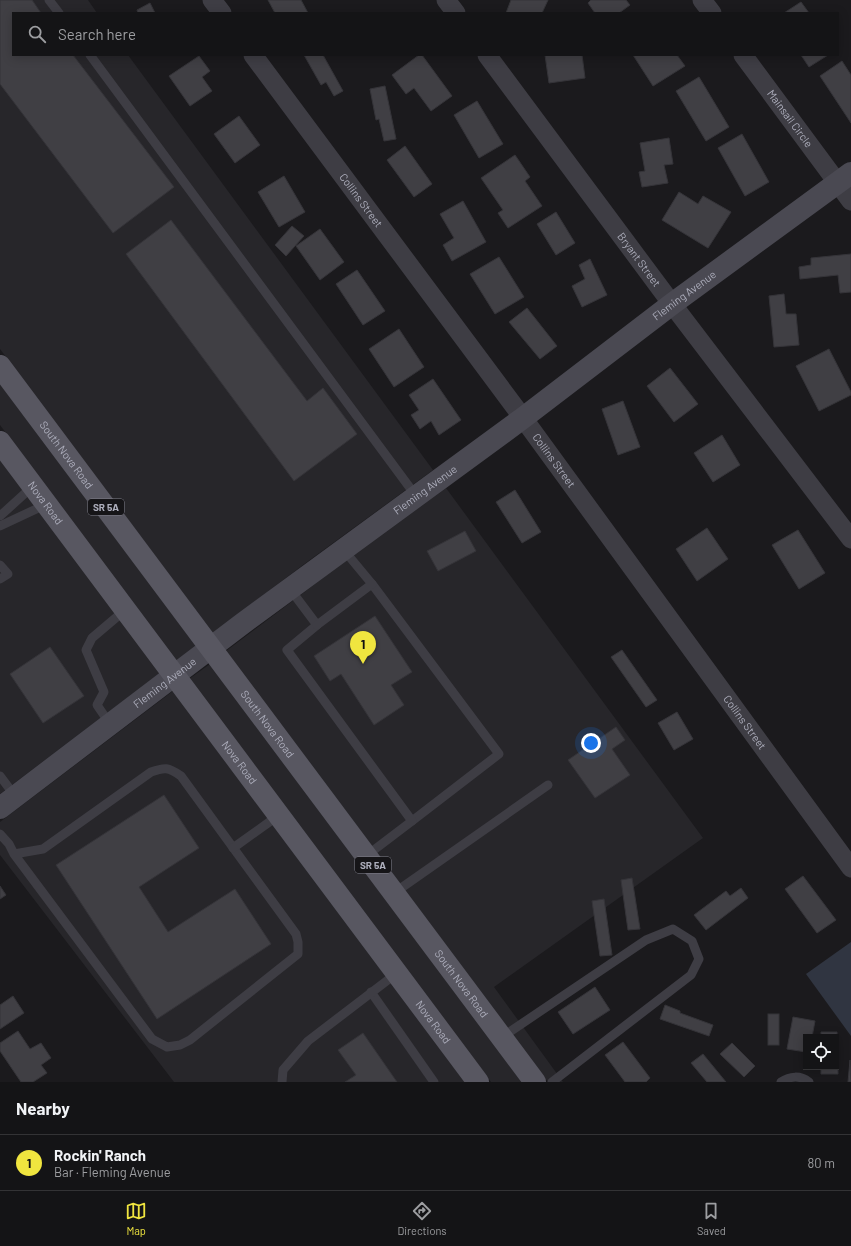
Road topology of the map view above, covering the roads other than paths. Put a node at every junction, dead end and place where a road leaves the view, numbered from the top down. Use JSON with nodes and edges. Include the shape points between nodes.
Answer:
{"nodes":[{"id":1,"x":49,"y":0,"type":"edge"},
{"id":2,"x":212,"y":0,"type":"edge"},
{"id":3,"x":446,"y":0,"type":"edge"},
{"id":4,"x":702,"y":0,"type":"edge"},
{"id":5,"x":58,"y":12,"type":"edge"},
{"id":6,"x":221,"y":12,"type":"edge"},
{"id":7,"x":455,"y":12,"type":"edge"},
{"id":8,"x":711,"y":12,"type":"edge"},
{"id":9,"x":91,"y":56,"type":"edge"},
{"id":10,"x":254,"y":56,"type":"edge"},
{"id":11,"x":488,"y":56,"type":"edge"},
{"id":12,"x":744,"y":56,"type":"edge"},
{"id":13,"x":844,"y":178,"type":"edge"},
{"id":14,"x":851,"y":201,"type":"edge"},
{"id":15,"x":672,"y":304,"type":"junction"},
{"id":16,"x":0,"y":366,"type":"edge"},
{"id":17,"x":523,"y":418,"type":"junction"},
{"id":18,"x":0,"y":442,"type":"edge"},
{"id":19,"x":33,"y":486,"type":"junction"},
{"id":20,"x":416,"y":496,"type":"junction"},
{"id":21,"x":47,"y":504,"type":"junction"},
{"id":22,"x":0,"y":516,"type":"edge"},
{"id":23,"x":0,"y":526,"type":"edge"},
{"id":24,"x":851,"y":539,"type":"edge"},
{"id":25,"x":343,"y":549,"type":"junction"},
{"id":26,"x":0,"y":565,"type":"edge"},
{"id":27,"x":0,"y":580,"type":"edge"},
{"id":28,"x":372,"y":584,"type":"junction"},
{"id":29,"x":290,"y":589,"type":"junction"},
{"id":30,"x":125,"y":610,"type":"junction"},
{"id":31,"x":317,"y":625,"type":"junction"},
{"id":32,"x":211,"y":649,"type":"junction"},
{"id":33,"x":175,"y":676,"type":"junction"},
{"id":34,"x":110,"y":725,"type":"junction"},
{"id":35,"x":0,"y":776,"type":"edge"},
{"id":36,"x":548,"y":785,"type":"dead end"},
{"id":37,"x":8,"y":802,"type":"edge"},
{"id":38,"x":279,"y":815,"type":"junction"},
{"id":39,"x":412,"y":821,"type":"junction"},
{"id":40,"x":0,"y":834,"type":"edge"},
{"id":41,"x":234,"y":848,"type":"junction"},
{"id":42,"x":14,"y":854,"type":"junction"},
{"id":43,"x":366,"y":856,"type":"junction"},
{"id":44,"x":851,"y":868,"type":"edge"},
{"id":45,"x":394,"y":894,"type":"junction"},
{"id":46,"x":396,"y":973,"type":"junction"},
{"id":47,"x":371,"y":992,"type":"junction"},
{"id":48,"x":502,"y":1037,"type":"junction"},
{"id":49,"x":282,"y":1082,"type":"edge"},
{"id":50,"x":434,"y":1082,"type":"edge"},
{"id":51,"x":478,"y":1082,"type":"edge"},
{"id":52,"x":535,"y":1082,"type":"edge"},
{"id":53,"x":552,"y":1082,"type":"edge"},
{"id":54,"x":781,"y":1082,"type":"edge"},
{"id":55,"x":809,"y":1082,"type":"edge"}],
"edges":[{"from":1,"to":5,"type":"lane"},
{"from":2,"to":6,"type":"street"},
{"from":3,"to":7,"type":"street"},
{"from":4,"to":8,"type":"street"},
{"from":9,"to":20,"type":"lane"},
{"from":10,"to":17,"type":"street","name":"Collins Street"},
{"from":11,"to":15,"type":"street","name":"Bryant Street"},
{"from":12,"to":13,"type":"street","name":"Mainsail Circle"},
{"from":13,"to":14,"type":"street","name":"Mainsail Circle"},
{"from":13,"to":15,"type":"street","name":"Fleming Avenue"},
{"from":15,"to":17,"type":"street","name":"Fleming Avenue"},
{"from":15,"to":24,"type":"street","name":"Bryant Street"},
{"from":16,"to":32,"type":"main road","name":"South Nova Road","number":"SR 5A"},
{"from":17,"to":20,"type":"street","name":"Fleming Avenue"},
{"from":17,"to":44,"type":"street","name":"Collins Street"},
{"from":18,"to":19,"type":"main road","name":"Nova Road"},
{"from":19,"to":21,"type":"main road","name":"Nova Road"},
{"from":19,"to":22,"type":"lane"},
{"from":20,"to":25,"type":"street","name":"Fleming Avenue"},
{"from":21,"to":23,"type":"lane"},
{"from":21,"to":30,"type":"main road","name":"Nova Road"},
{"from":25,"to":28,"type":"lane"},
{"from":25,"to":29,"type":"street","name":"Fleming Avenue"},
{"from":26,"to":27,"type":"lane","via":[[8,574]]},
{"from":28,"to":31,"type":"lane"},
{"from":28,"to":39,"type":"lane","via":[[499,754]]},
{"from":29,"to":31,"type":"lane"},
{"from":29,"to":32,"type":"street","name":"Fleming Avenue"},
{"from":30,"to":33,"type":"main road","name":"Nova Road"},
{"from":30,"to":34,"type":"lane","via":[[92,638],[86,650],[104,692],[97,705]]},
{"from":31,"to":39,"type":"lane","via":[[287,650]]},
{"from":32,"to":33,"type":"street","name":"Fleming Avenue"},
{"from":32,"to":43,"type":"main road","name":"South Nova Road","number":"SR 5A"},
{"from":33,"to":34,"type":"street","name":"Fleming Avenue"},
{"from":33,"to":38,"type":"main road","name":"Nova Road"},
{"from":34,"to":37,"type":"street","name":"Fleming Avenue"},
{"from":35,"to":37,"type":"lane"},
{"from":36,"to":45,"type":"lane"},
{"from":38,"to":41,"type":"lane"},
{"from":38,"to":46,"type":"main road","name":"Nova Road"},
{"from":39,"to":43,"type":"lane"},
{"from":40,"to":42,"type":"lane"},
{"from":41,"to":42,"type":"lane","via":[[181,776],[172,769],[163,768],[151,772],[43,849]]},
{"from":41,"to":42,"type":"lane","via":[[296,934],[298,954],[190,1040],[167,1047],[152,1039]]},
{"from":43,"to":45,"type":"main road","name":"South Nova Road","number":"SR 5A"},
{"from":45,"to":48,"type":"main road","name":"South Nova Road","number":"SR 5A"},
{"from":46,"to":47,"type":"lane"},
{"from":46,"to":51,"type":"main road","name":"Nova Road"},
{"from":47,"to":49,"type":"lane","via":[[308,1041],[283,1070]]},
{"from":47,"to":50,"type":"lane"},
{"from":48,"to":52,"type":"main road","name":"South Nova Road","number":"SR 5A"},
{"from":48,"to":53,"type":"lane","via":[[646,940],[673,929],[692,941],[699,959],[691,975]]},
{"from":54,"to":55,"type":"lane","via":[[788,1078],[804,1078]]}]}
